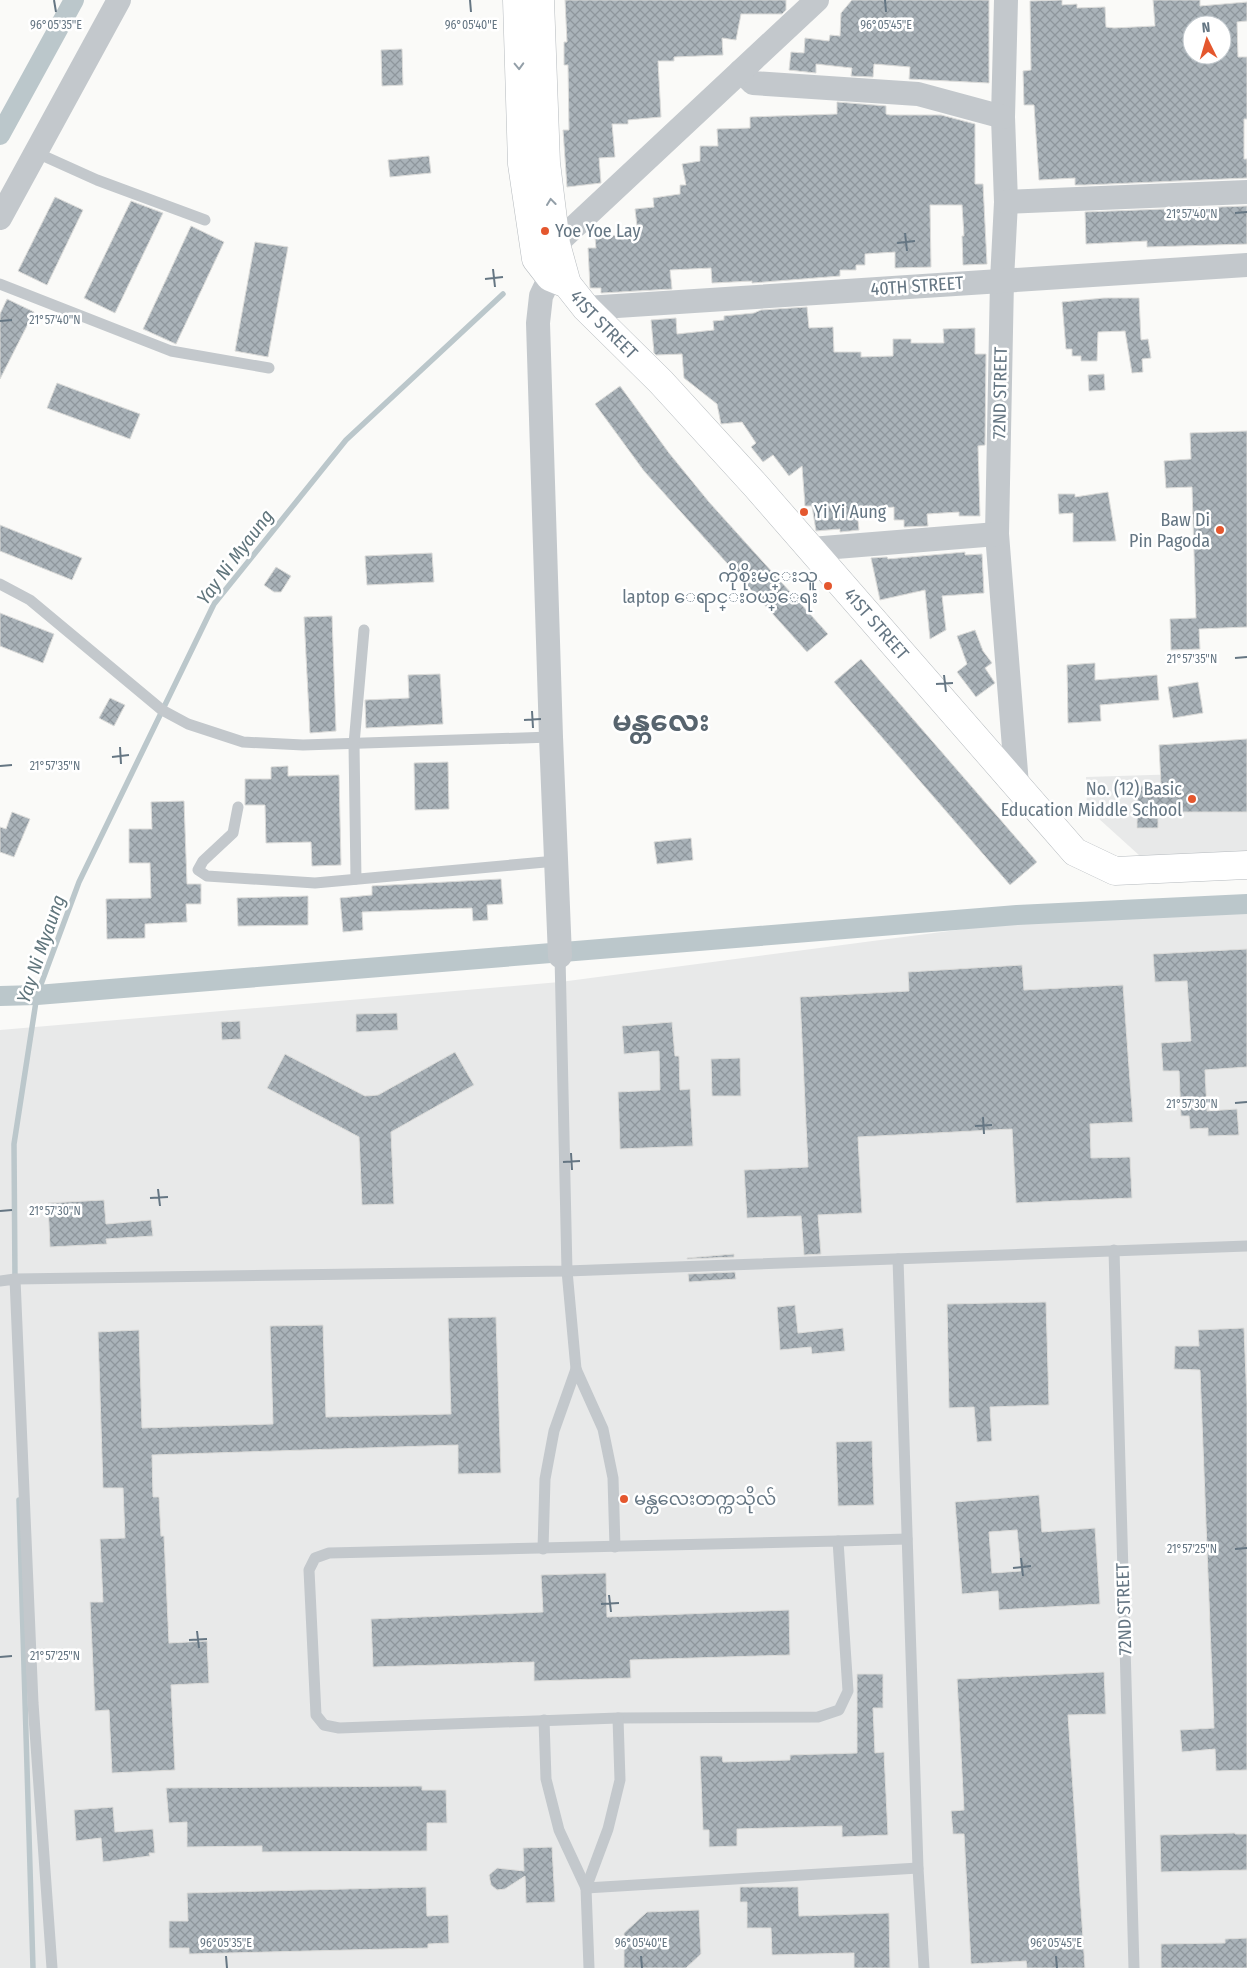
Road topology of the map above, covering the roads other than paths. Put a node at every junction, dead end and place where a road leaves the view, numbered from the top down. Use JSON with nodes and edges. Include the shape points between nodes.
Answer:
{"nodes":[{"id":1,"x":119,"y":0,"type":"edge"},
{"id":2,"x":517,"y":0,"type":"edge"},
{"id":3,"x":540,"y":0,"type":"edge"},
{"id":4,"x":817,"y":0,"type":"edge"},
{"id":5,"x":1006,"y":0,"type":"edge"},
{"id":6,"x":529,"y":30,"type":"junction"},
{"id":7,"x":741,"y":71,"type":"junction"},
{"id":8,"x":1003,"y":117,"type":"junction"},
{"id":9,"x":37,"y":153,"type":"junction"},
{"id":10,"x":1247,"y":192,"type":"edge"},
{"id":11,"x":1006,"y":202,"type":"junction"},
{"id":12,"x":0,"y":218,"type":"edge"},
{"id":13,"x":205,"y":220,"type":"dead end"},
{"id":14,"x":1247,"y":265,"type":"edge"},
{"id":15,"x":552,"y":266,"type":"junction"},
{"id":16,"x":1002,"y":280,"type":"junction"},
{"id":17,"x":0,"y":284,"type":"edge"},
{"id":18,"x":586,"y":308,"type":"junction"},
{"id":19,"x":269,"y":368,"type":"dead end"},
{"id":20,"x":997,"y":534,"type":"junction"},
{"id":21,"x":811,"y":549,"type":"junction"},
{"id":22,"x":0,"y":584,"type":"edge"},
{"id":23,"x":364,"y":630,"type":"dead end"},
{"id":24,"x":551,"y":737,"type":"junction"},
{"id":25,"x":354,"y":744,"type":"junction"},
{"id":26,"x":1018,"y":785,"type":"junction"},
{"id":27,"x":238,"y":808,"type":"dead end"},
{"id":28,"x":556,"y":861,"type":"junction"},
{"id":29,"x":1247,"y":865,"type":"edge"},
{"id":30,"x":356,"y":879,"type":"junction"},
{"id":31,"x":560,"y":948,"type":"joint"},
{"id":32,"x":1247,"y":1246,"type":"edge"},
{"id":33,"x":1114,"y":1250,"type":"junction"},
{"id":34,"x":898,"y":1259,"type":"junction"},
{"id":35,"x":567,"y":1271,"type":"junction"},
{"id":36,"x":14,"y":1279,"type":"junction"},
{"id":37,"x":0,"y":1281,"type":"edge"},
{"id":38,"x":576,"y":1368,"type":"junction"},
{"id":39,"x":907,"y":1539,"type":"junction"},
{"id":40,"x":838,"y":1541,"type":"junction"},
{"id":41,"x":615,"y":1547,"type":"junction"},
{"id":42,"x":543,"y":1549,"type":"junction"},
{"id":43,"x":618,"y":1718,"type":"junction"},
{"id":44,"x":544,"y":1720,"type":"junction"},
{"id":45,"x":918,"y":1868,"type":"junction"},
{"id":46,"x":586,"y":1888,"type":"junction"},
{"id":47,"x":52,"y":1968,"type":"edge"},
{"id":48,"x":589,"y":1968,"type":"edge"},
{"id":49,"x":924,"y":1968,"type":"edge"},
{"id":50,"x":1134,"y":1968,"type":"edge"}],
"edges":[{"from":1,"to":9,"type":"street"},
{"from":2,"to":6,"type":"main road"},
{"from":3,"to":6,"type":"main road"},
{"from":4,"to":7,"type":"street"},
{"from":5,"to":8,"type":"street","name":"72ND STREET"},
{"from":6,"to":15,"type":"main road","via":[[534,163]]},
{"from":7,"to":8,"type":"street","via":[[753,84],[918,94]]},
{"from":7,"to":15,"type":"street"},
{"from":8,"to":11,"type":"street","name":"72ND STREET"},
{"from":9,"to":12,"type":"street"},
{"from":9,"to":13,"type":"lane","via":[[97,180]]},
{"from":10,"to":11,"type":"street"},
{"from":11,"to":16,"type":"street","name":"72ND STREET"},
{"from":14,"to":16,"type":"street","name":"40TH STREET"},
{"from":15,"to":18,"type":"main road","name":"41ST STREET"},
{"from":15,"to":24,"type":"street","via":[[538,322]]},
{"from":16,"to":18,"type":"street","name":"40TH STREET"},
{"from":16,"to":20,"type":"street","name":"72ND STREET"},
{"from":17,"to":19,"type":"lane","via":[[171,351]]},
{"from":18,"to":21,"type":"main road","name":"41ST STREET","via":[[661,382]]},
{"from":20,"to":21,"type":"street"},
{"from":20,"to":26,"type":"street","name":"72ND STREET"},
{"from":21,"to":26,"type":"main road","name":"41ST STREET"},
{"from":22,"to":25,"type":"lane","via":[[30,600],[162,710],[188,724],[243,742]]},
{"from":23,"to":25,"type":"lane"},
{"from":24,"to":25,"type":"lane"},
{"from":24,"to":28,"type":"street"},
{"from":25,"to":30,"type":"lane"},
{"from":26,"to":29,"type":"main road","name":"41ST STREET","via":[[1075,852],[1115,871]]},
{"from":27,"to":30,"type":"lane","via":[[233,833],[198,870],[206,876],[315,883]]},
{"from":28,"to":30,"type":"lane"},
{"from":28,"to":31,"type":"street"},
{"from":31,"to":35,"type":"lane"},
{"from":32,"to":33,"type":"lane"},
{"from":33,"to":34,"type":"lane"},
{"from":33,"to":50,"type":"lane","name":"72ND STREET"},
{"from":34,"to":35,"type":"lane"},
{"from":34,"to":39,"type":"lane"},
{"from":35,"to":36,"type":"lane"},
{"from":35,"to":38,"type":"lane"},
{"from":36,"to":37,"type":"lane"},
{"from":36,"to":47,"type":"lane","via":[[32,1703]]},
{"from":38,"to":41,"type":"lane","via":[[603,1429],[613,1478]]},
{"from":38,"to":42,"type":"lane","via":[[554,1431],[545,1479]]},
{"from":39,"to":40,"type":"lane"},
{"from":39,"to":45,"type":"lane"},
{"from":40,"to":41,"type":"lane"},
{"from":40,"to":43,"type":"lane","via":[[848,1691],[839,1710],[818,1717]]},
{"from":41,"to":42,"type":"lane"},
{"from":42,"to":44,"type":"lane","via":[[329,1553],[315,1558],[309,1570],[316,1715],[324,1725],[339,1728]]},
{"from":43,"to":44,"type":"lane"},
{"from":43,"to":46,"type":"lane","via":[[620,1780],[608,1829]]},
{"from":44,"to":46,"type":"lane","via":[[546,1779],[558,1830]]},
{"from":45,"to":46,"type":"lane"},
{"from":45,"to":49,"type":"lane"},
{"from":46,"to":48,"type":"lane"}]}
